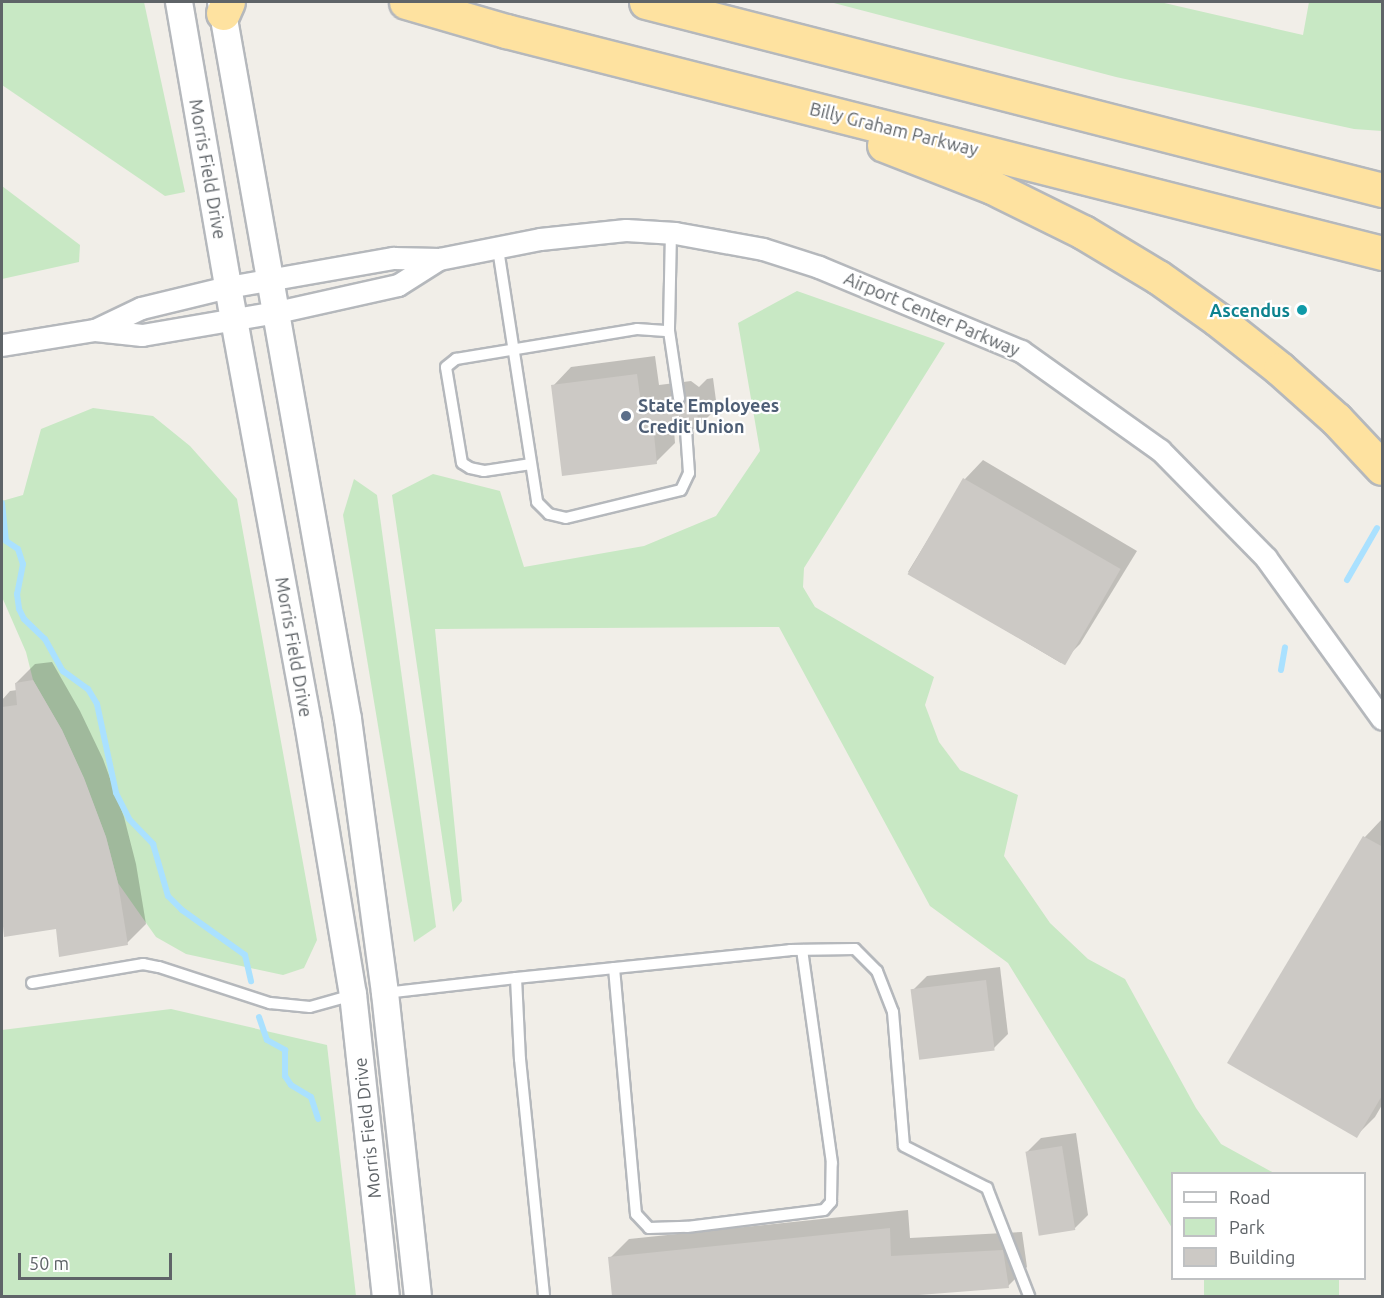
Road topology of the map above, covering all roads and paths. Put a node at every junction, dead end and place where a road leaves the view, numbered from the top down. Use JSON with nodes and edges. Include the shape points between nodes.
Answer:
{"nodes":[{"id":1,"x":179,"y":2,"type":"edge"},
{"id":2,"x":406,"y":2,"type":"edge"},
{"id":3,"x":646,"y":2,"type":"edge"},
{"id":4,"x":224,"y":5,"type":"edge"},
{"id":5,"x":730,"y":88,"type":"junction"},
{"id":6,"x":1121,"y":121,"type":"junction"},
{"id":7,"x":1383,"y":168,"type":"edge"},
{"id":8,"x":1383,"y":190,"type":"edge"},
{"id":9,"x":671,"y":232,"type":"junction"},
{"id":10,"x":498,"y":249,"type":"junction"},
{"id":11,"x":1383,"y":253,"type":"edge"},
{"id":12,"x":439,"y":259,"type":"junction"},
{"id":13,"x":272,"y":279,"type":"junction"},
{"id":14,"x":228,"y":287,"type":"junction"},
{"id":15,"x":277,"y":312,"type":"junction"},
{"id":16,"x":234,"y":320,"type":"junction"},
{"id":17,"x":94,"y":330,"type":"junction"},
{"id":18,"x":669,"y":331,"type":"junction"},
{"id":19,"x":2,"y":345,"type":"edge"},
{"id":20,"x":513,"y":350,"type":"junction"},
{"id":21,"x":679,"y":398,"type":"dead end"},
{"id":22,"x":686,"y":430,"type":"dead end"},
{"id":23,"x":531,"y":464,"type":"junction"},
{"id":24,"x":1383,"y":468,"type":"edge"},
{"id":25,"x":1383,"y":719,"type":"edge"},
{"id":26,"x":802,"y":950,"type":"junction"},
{"id":27,"x":614,"y":968,"type":"junction"},
{"id":28,"x":516,"y":978,"type":"junction"},
{"id":29,"x":32,"y":983,"type":"dead end"},
{"id":30,"x":385,"y":993,"type":"junction"},
{"id":31,"x":353,"y":994,"type":"junction"},
{"id":32,"x":386,"y":1296,"type":"edge"},
{"id":33,"x":418,"y":1296,"type":"edge"},
{"id":34,"x":544,"y":1296,"type":"edge"},
{"id":35,"x":1029,"y":1296,"type":"edge"}],
"edges":[{"from":1,"to":14,"type":"street","name":"Morris Field Drive"},
{"from":2,"to":5,"type":"highway","name":"Billy Graham Parkway"},
{"from":3,"to":6,"type":"highway"},
{"from":4,"to":13,"type":"street","name":"Morris Field Drive"},
{"from":5,"to":11,"type":"highway","name":"Billy Graham Parkway"},
{"from":5,"to":24,"type":"highway","via":[[992,187],[1083,232],[1158,277],[1226,326],[1336,419]]},
{"from":6,"to":7,"type":"highway"},
{"from":6,"to":8,"type":"highway"},
{"from":9,"to":10,"type":"street","name":"Airport Center Parkway","via":[[626,230],[540,239]]},
{"from":9,"to":18,"type":"lane"},
{"from":9,"to":25,"type":"street","name":"Airport Center Parkway","via":[[763,249],[819,267],[1021,351],[1060,377],[1160,450],[1228,517],[1266,558]]},
{"from":10,"to":12,"type":"street","name":"Airport Center Parkway"},
{"from":10,"to":20,"type":"lane"},
{"from":12,"to":13,"type":"street","name":"Airport Center Parkway","via":[[393,258]]},
{"from":12,"to":15,"type":"street","name":"Airport Center Parkway","via":[[398,285]]},
{"from":13,"to":14,"type":"street","name":"Airport Center Parkway"},
{"from":13,"to":15,"type":"street","name":"Morris Field Drive"},
{"from":14,"to":16,"type":"street","name":"Morris Field Drive"},
{"from":14,"to":17,"type":"street","name":"Airport Center Parkway","via":[[141,308]]},
{"from":15,"to":16,"type":"street","name":"Airport Center Parkway"},
{"from":15,"to":30,"type":"street","name":"Morris Field Drive","via":[[348,719]]},
{"from":16,"to":17,"type":"street","name":"Airport Center Parkway","via":[[142,336]]},
{"from":16,"to":31,"type":"street","name":"Morris Field Drive"},
{"from":17,"to":19,"type":"street"},
{"from":18,"to":20,"type":"lane","via":[[637,329]]},
{"from":18,"to":21,"type":"lane"},
{"from":20,"to":23,"type":"lane"},
{"from":20,"to":23,"type":"lane","via":[[456,359],[446,367],[462,463],[484,471]]},
{"from":22,"to":23,"type":"lane","via":[[689,473],[681,490],[566,518],[549,514],[537,502]]},
{"from":26,"to":27,"type":"lane"},
{"from":26,"to":27,"type":"lane","via":[[832,1163],[831,1202],[824,1210],[687,1227],[649,1228],[636,1214]]},
{"from":26,"to":35,"type":"lane","via":[[855,949],[877,972],[893,1012],[904,1146],[987,1188]]},
{"from":27,"to":28,"type":"lane"},
{"from":28,"to":30,"type":"lane"},
{"from":28,"to":34,"type":"lane","via":[[520,1059]]},
{"from":29,"to":31,"type":"lane","via":[[143,964],[270,1003],[310,1007]]},
{"from":30,"to":31,"type":"street"},
{"from":30,"to":33,"type":"street","name":"Morris Field Drive"},
{"from":31,"to":32,"type":"street","name":"Morris Field Drive"}]}
